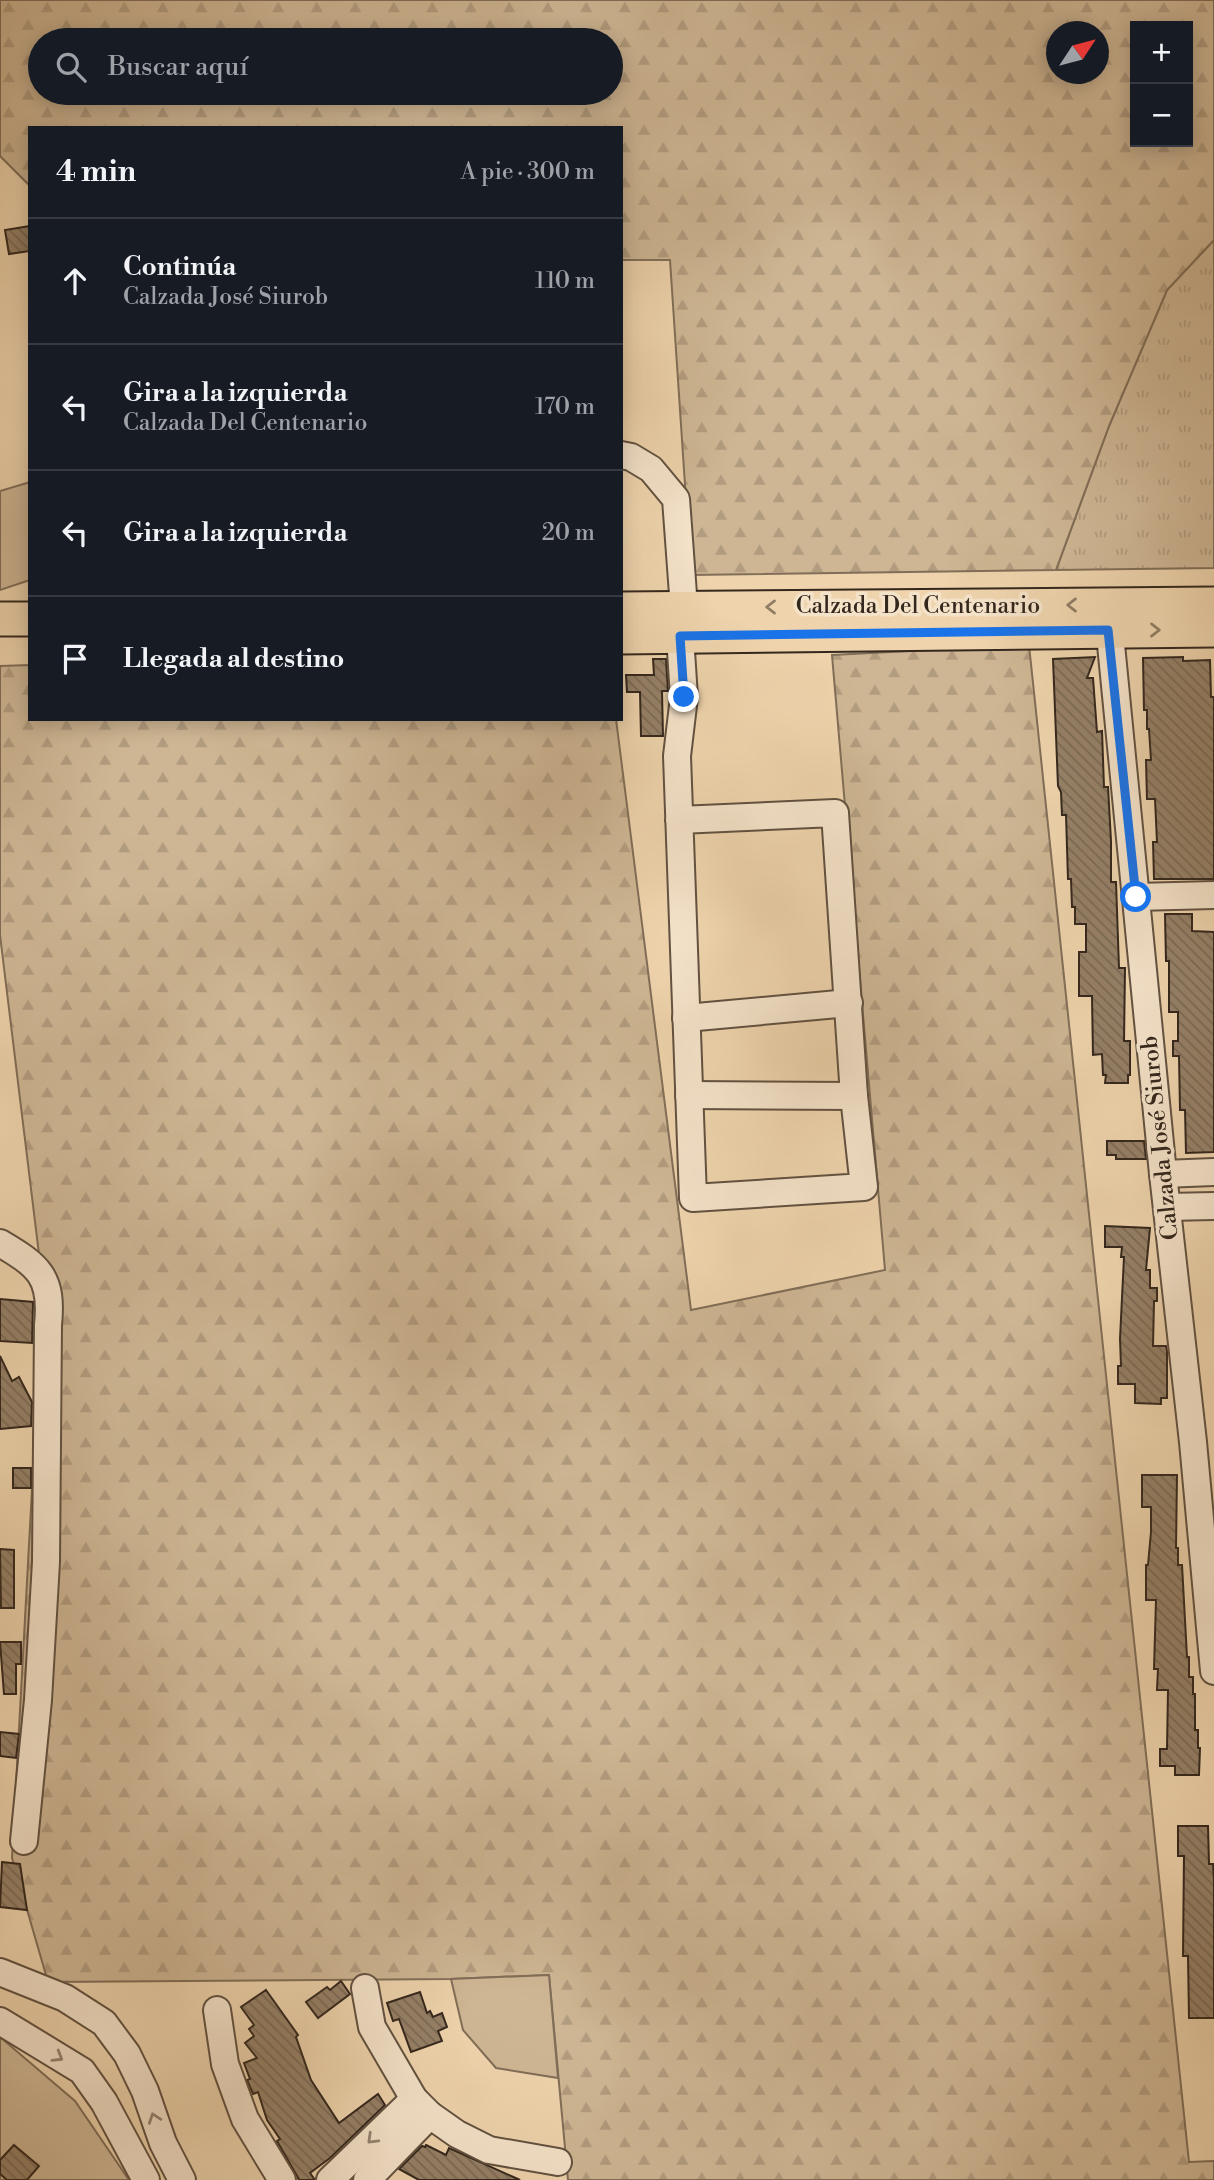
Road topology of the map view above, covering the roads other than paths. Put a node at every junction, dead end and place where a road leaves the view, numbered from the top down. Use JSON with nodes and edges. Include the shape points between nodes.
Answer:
{"nodes":[{"id":1,"x":623,"y":455,"type":"edge"},
{"id":2,"x":1214,"y":604,"type":"edge"},
{"id":3,"x":623,"y":609,"type":"edge"},
{"id":4,"x":1108,"y":617,"type":"junction"},
{"id":5,"x":28,"y":619,"type":"edge"},
{"id":6,"x":0,"y":620,"type":"edge"},
{"id":7,"x":682,"y":622,"type":"junction"},
{"id":8,"x":1214,"y":629,"type":"edge"},
{"id":9,"x":623,"y":637,"type":"edge"},
{"id":10,"x":0,"y":639,"type":"edge"},
{"id":11,"x":28,"y":639,"type":"edge"},
{"id":12,"x":679,"y":820,"type":"junction"},
{"id":13,"x":1214,"y":895,"type":"edge"},
{"id":14,"x":1136,"y":897,"type":"junction"},
{"id":15,"x":849,"y":1003,"type":"junction"},
{"id":16,"x":687,"y":1018,"type":"junction"},
{"id":17,"x":689,"y":1095,"type":"junction"},
{"id":18,"x":854,"y":1096,"type":"junction"},
{"id":19,"x":1214,"y":1172,"type":"edge"},
{"id":20,"x":1163,"y":1174,"type":"junction"},
{"id":21,"x":1214,"y":1206,"type":"edge"},
{"id":22,"x":1167,"y":1207,"type":"junction"},
{"id":23,"x":0,"y":1243,"type":"edge"},
{"id":24,"x":1204,"y":1442,"type":"edge"},
{"id":25,"x":1214,"y":1671,"type":"edge"},
{"id":26,"x":24,"y":1840,"type":"dead end"},
{"id":27,"x":0,"y":1972,"type":"edge"},
{"id":28,"x":365,"y":1988,"type":"dead end"},
{"id":29,"x":217,"y":2010,"type":"dead end"},
{"id":30,"x":0,"y":2021,"type":"edge"},
{"id":31,"x":422,"y":2107,"type":"junction"},
{"id":32,"x":558,"y":2162,"type":"dead end"},
{"id":33,"x":146,"y":2180,"type":"edge"},
{"id":34,"x":182,"y":2180,"type":"edge"},
{"id":35,"x":282,"y":2180,"type":"edge"},
{"id":36,"x":330,"y":2180,"type":"edge"},
{"id":37,"x":367,"y":2180,"type":"edge"}],
"edges":[{"from":1,"to":7,"type":"street","via":[[651,469],[676,499]]},
{"from":2,"to":4,"type":"main road","name":"Calzada Del Centenario"},
{"from":3,"to":7,"type":"main road","name":"Calzada Del Centenario"},
{"from":4,"to":7,"type":"main road","name":"Calzada Del Centenario"},
{"from":4,"to":8,"type":"main road","name":"Calzada Del Centenario","one_way":true},
{"from":4,"to":14,"type":"street","name":"Calzada José Siurob"},
{"from":5,"to":6,"type":"main road"},
{"from":7,"to":9,"type":"main road","name":"Calzada Del Centenario"},
{"from":7,"to":12,"type":"street"},
{"from":10,"to":11,"type":"main road"},
{"from":12,"to":15,"type":"street","via":[[835,813]]},
{"from":12,"to":16,"type":"street"},
{"from":13,"to":14,"type":"street"},
{"from":14,"to":20,"type":"street","name":"Calzada José Siurob"},
{"from":15,"to":16,"type":"street"},
{"from":15,"to":18,"type":"street"},
{"from":16,"to":17,"type":"street"},
{"from":17,"to":18,"type":"street"},
{"from":17,"to":18,"type":"street","via":[[693,1198],[864,1187]]},
{"from":19,"to":20,"type":"street"},
{"from":20,"to":22,"type":"street","name":"Calzada José Siurob"},
{"from":21,"to":22,"type":"street"},
{"from":22,"to":24,"type":"street","name":"Calzada José Siurob"},
{"from":23,"to":26,"type":"street","via":[[30,1261],[47,1286],[50,1305],[46,1562]]},
{"from":24,"to":25,"type":"street","name":"Calzada José Siurob"},
{"from":34,"to":27,"type":"street","one_way":true,"via":[[127,2054],[104,2023],[65,1998]]},
{"from":28,"to":31,"type":"street","via":[[372,2027]]},
{"from":29,"to":35,"type":"street","via":[[225,2064],[245,2119]]},
{"from":30,"to":33,"type":"street","one_way":true,"via":[[82,2071]]},
{"from":31,"to":32,"type":"street","via":[[457,2134],[489,2150]]},
{"from":31,"to":36,"type":"street","one_way":true},
{"from":31,"to":37,"type":"street"}]}
